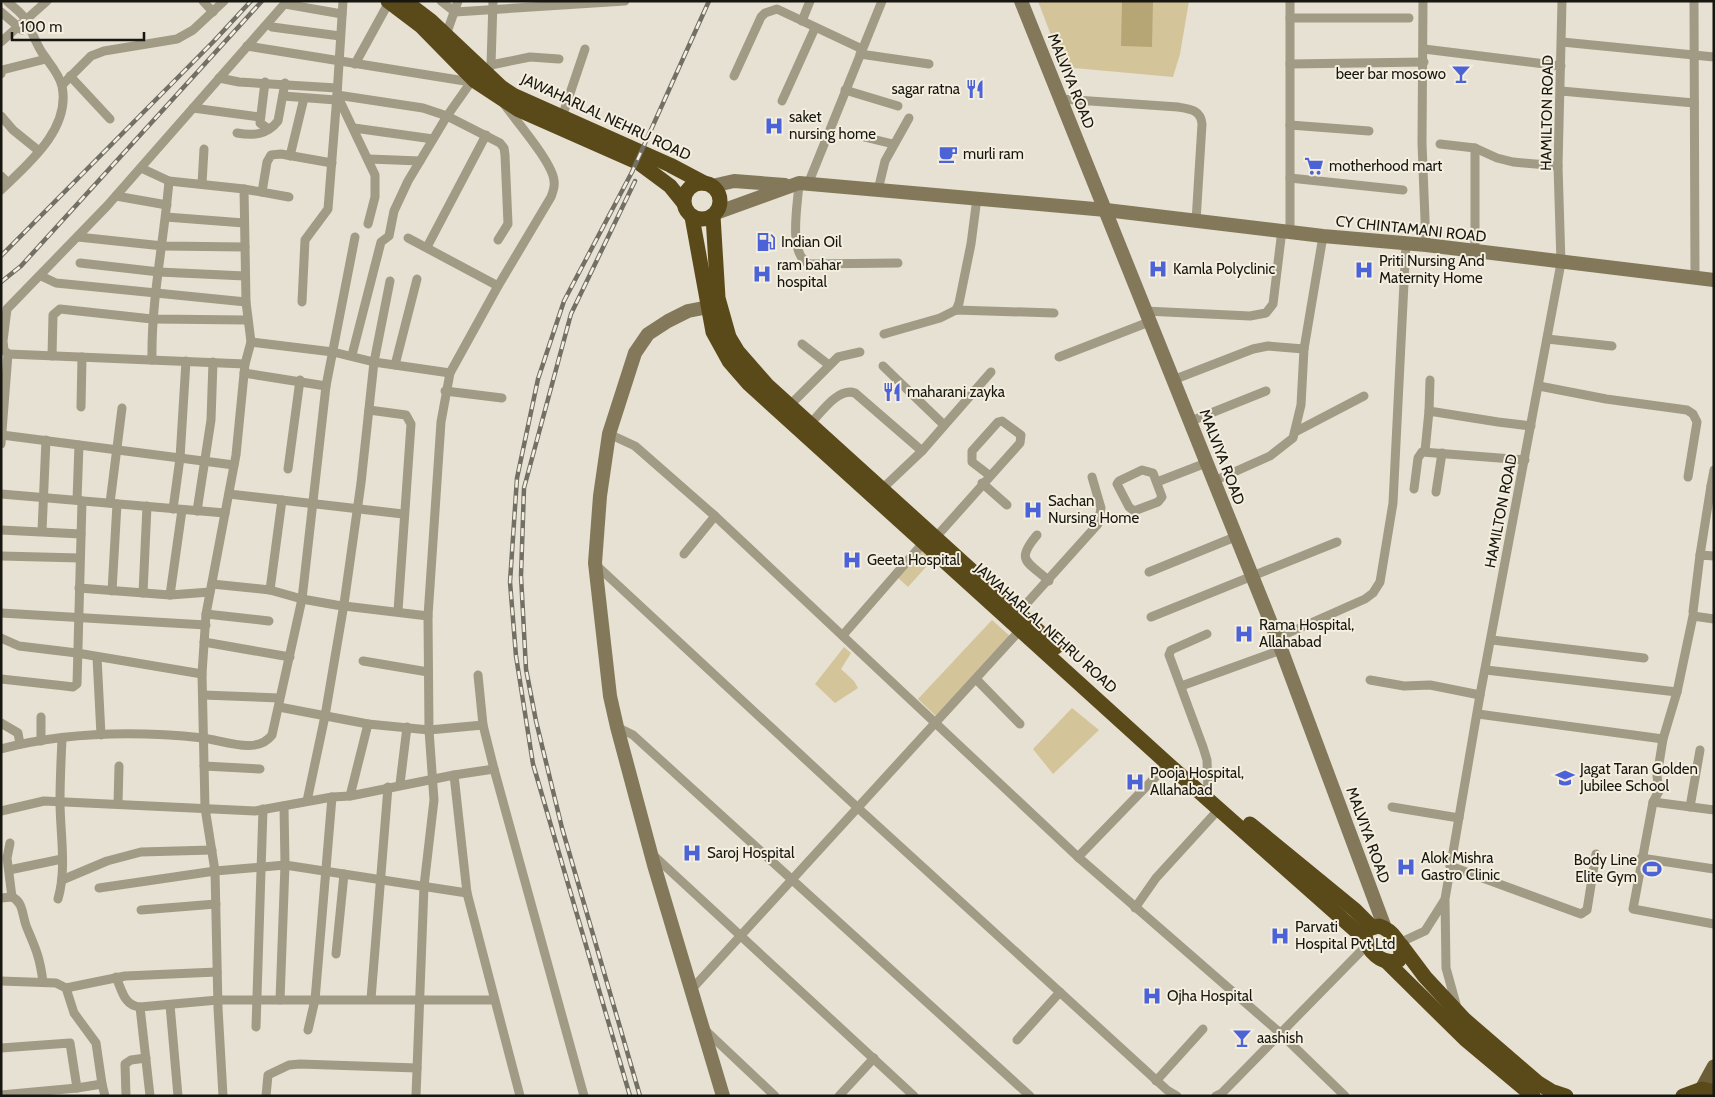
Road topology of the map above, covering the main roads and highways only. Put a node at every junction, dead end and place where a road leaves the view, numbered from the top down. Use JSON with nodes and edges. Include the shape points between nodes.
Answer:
{"nodes":[{"id":1,"x":405,"y":1,"type":"edge"},
{"id":2,"x":388,"y":2,"type":"edge"},
{"id":3,"x":481,"y":76,"type":"junction"},
{"id":4,"x":708,"y":185,"type":"junction"},
{"id":5,"x":683,"y":202,"type":"junction"},
{"id":6,"x":714,"y":215,"type":"junction"},
{"id":7,"x":692,"y":217,"type":"junction"},
{"id":8,"x":713,"y":306,"type":"junction"},
{"id":9,"x":930,"y":540,"type":"junction"},
{"id":10,"x":1372,"y":935,"type":"junction"},
{"id":11,"x":1400,"y":944,"type":"junction"},
{"id":12,"x":1386,"y":962,"type":"junction"},
{"id":13,"x":1714,"y":1067,"type":"edge"},
{"id":14,"x":1708,"y":1090,"type":"edge"},
{"id":15,"x":1533,"y":1096,"type":"edge"},
{"id":16,"x":1566,"y":1096,"type":"edge"},
{"id":17,"x":1683,"y":1096,"type":"edge"}],
"edges":[{"from":1,"to":3,"type":"highway","name":"JAWAHARLAL NEHRU ROAD","via":[[446,36]]},
{"from":2,"to":3,"type":"highway","name":"JAWAHARLAL NEHRU ROAD"},
{"from":3,"to":4,"type":"highway","name":"JAWAHARLAL NEHRU ROAD","via":[[513,95]]},
{"from":3,"to":5,"type":"highway","name":"JAWAHARLAL NEHRU ROAD","via":[[498,96],[519,110],[639,163],[670,186]]},
{"from":4,"to":5,"type":"highway","name":"JAWAHARLAL NEHRU ROAD","via":[[691,186]]},
{"from":4,"to":6,"type":"highway","name":"JAWAHARLAL NEHRU ROAD","via":[[720,196],[720,205]]},
{"from":5,"to":7,"type":"highway","name":"JAWAHARLAL NEHRU ROAD"},
{"from":6,"to":7,"type":"highway","via":[[700,220]]},
{"from":6,"to":8,"type":"highway","name":"JAWAHARLAL NEHRU ROAD"},
{"from":7,"to":8,"type":"highway","name":"JAWAHARLAL NEHRU ROAD"},
{"from":8,"to":9,"type":"highway","name":"JAWAHARLAL NEHRU ROAD","via":[[738,352],[810,424],[883,488]]},
{"from":8,"to":9,"type":"highway","name":"JAWAHARLAL NEHRU ROAD","via":[[718,342],[742,378]]},
{"from":9,"to":10,"type":"highway","name":"JAWAHARLAL NEHRU ROAD","via":[[1021,629],[1219,810]]},
{"from":9,"to":10,"type":"highway","name":"JAWAHARLAL NEHRU ROAD","via":[[1018,613],[1208,790],[1355,910]]},
{"from":10,"to":11,"type":"highway","name":"JAWAHARLAL NEHRU ROAD"},
{"from":10,"to":12,"type":"highway","name":"JAWAHARLAL NEHRU ROAD","via":[[1378,958]]},
{"from":11,"to":12,"type":"highway","via":[[1399,960]]},
{"from":11,"to":16,"type":"highway","name":"JAWAHARLAL NEHRU ROAD","via":[[1465,1020],[1538,1083]]},
{"from":12,"to":15,"type":"highway","name":"JAWAHARLAL NEHRU ROAD","via":[[1465,1039]]},
{"from":13,"to":14,"type":"main road"},
{"from":14,"to":17,"type":"highway"}]}
